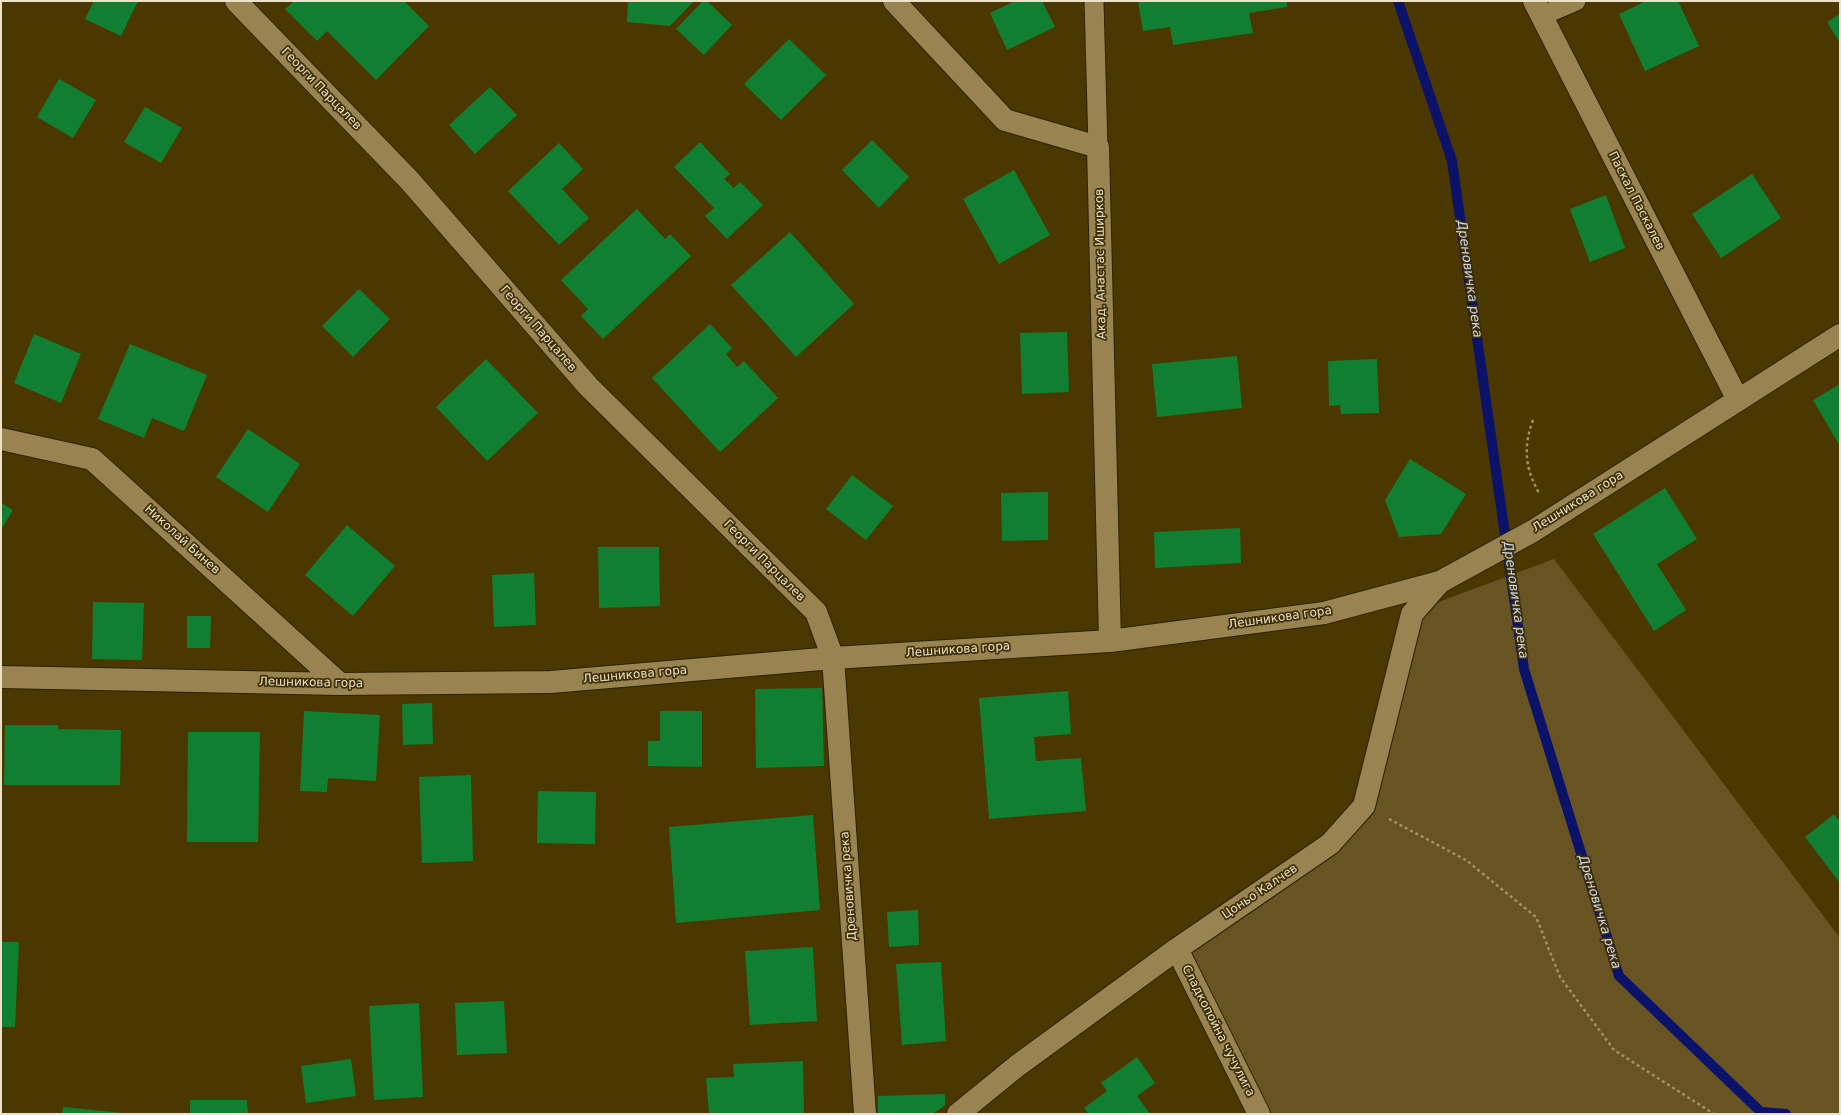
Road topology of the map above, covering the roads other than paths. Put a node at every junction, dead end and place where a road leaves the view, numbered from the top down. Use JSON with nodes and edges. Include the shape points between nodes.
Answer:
{"nodes":[{"id":1,"x":236,"y":1,"type":"edge"},
{"id":2,"x":894,"y":1,"type":"edge"},
{"id":3,"x":1094,"y":1,"type":"edge"},
{"id":4,"x":1576,"y":1,"type":"edge"},
{"id":5,"x":1538,"y":8,"type":"edge"},
{"id":6,"x":1098,"y":147,"type":"junction"},
{"id":7,"x":1840,"y":335,"type":"edge"},
{"id":8,"x":1738,"y":400,"type":"junction"},
{"id":9,"x":1,"y":439,"type":"edge"},
{"id":10,"x":1440,"y":582,"type":"junction"},
{"id":11,"x":1110,"y":640,"type":"junction"},
{"id":12,"x":833,"y":658,"type":"junction"},
{"id":13,"x":1,"y":677,"type":"edge"},
{"id":14,"x":340,"y":684,"type":"junction"},
{"id":15,"x":1176,"y":949,"type":"junction"},
{"id":16,"x":865,"y":1114,"type":"edge"},
{"id":17,"x":958,"y":1114,"type":"edge"},
{"id":18,"x":1259,"y":1114,"type":"edge"}],
"edges":[{"from":1,"to":12,"type":"street","name":"Георги Парцалев","via":[[410,182],[588,386],[816,612]]},
{"from":2,"to":6,"type":"street","via":[[1005,120]]},
{"from":3,"to":6,"type":"lane"},
{"from":4,"to":5,"type":"lane"},
{"from":5,"to":8,"type":"street","name":"Паскал Паскалев"},
{"from":6,"to":11,"type":"street","name":"Акад. Анастас Иширков"},
{"from":7,"to":8,"type":"street","name":"Лешникова гора"},
{"from":8,"to":10,"type":"street","name":"Лешникова гора","via":[[1533,531]]},
{"from":9,"to":14,"type":"street","name":"Николай Бинев","via":[[92,458]]},
{"from":10,"to":11,"type":"street","name":"Лешникова гора","via":[[1324,613]]},
{"from":10,"to":15,"type":"street","name":"Цоньо Калчев","via":[[1412,614],[1364,806],[1330,844]]},
{"from":11,"to":12,"type":"street","name":"Лешникова гора"},
{"from":12,"to":14,"type":"street","name":"Лешникова гора","via":[[551,682]]},
{"from":12,"to":16,"type":"street","name":"Дреновичка река"},
{"from":13,"to":14,"type":"street","name":"Лешникова гора"},
{"from":15,"to":17,"type":"street","name":"Цоньо Калчев","via":[[1017,1066]]},
{"from":15,"to":18,"type":"street","name":"Сладкопойна чучулига"}]}
